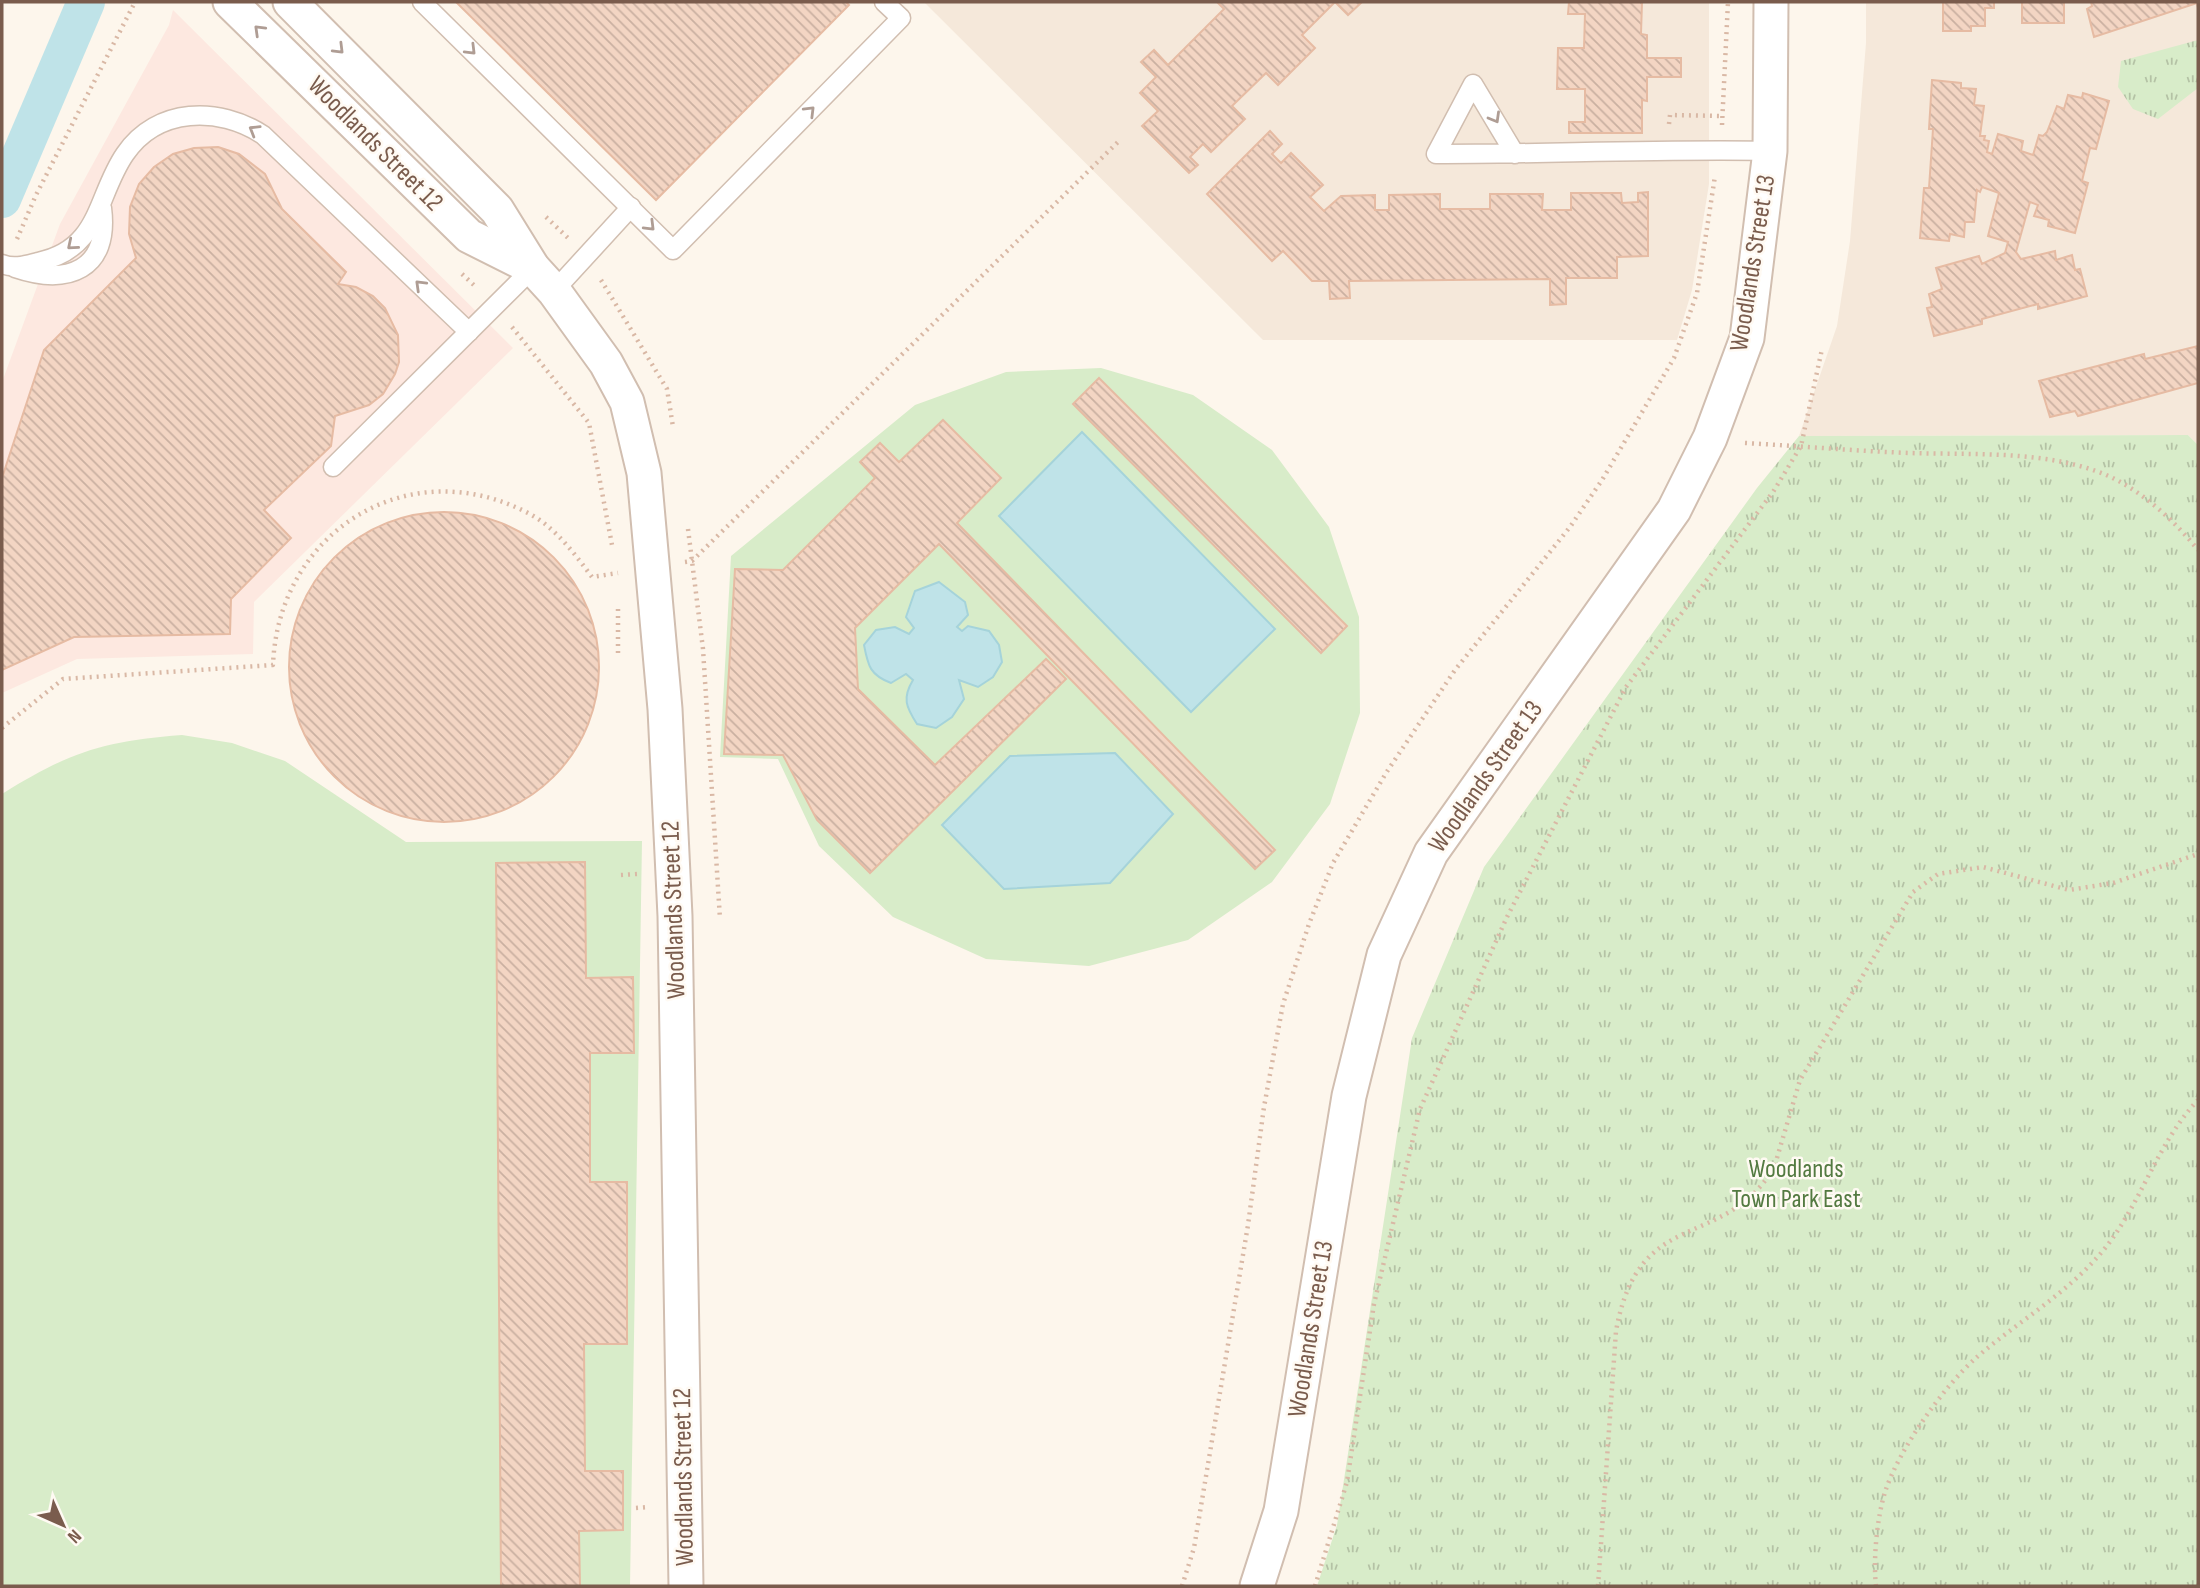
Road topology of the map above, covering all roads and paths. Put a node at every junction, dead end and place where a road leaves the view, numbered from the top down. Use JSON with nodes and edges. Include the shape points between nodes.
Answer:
{"nodes":[{"id":1,"x":135,"y":2,"type":"edge"},
{"id":2,"x":230,"y":2,"type":"edge"},
{"id":3,"x":290,"y":2,"type":"edge"},
{"id":4,"x":422,"y":2,"type":"edge"},
{"id":5,"x":884,"y":2,"type":"edge"},
{"id":6,"x":1771,"y":2,"type":"edge"},
{"id":7,"x":1121,"y":139,"type":"dead end"},
{"id":8,"x":1770,"y":151,"type":"junction"},
{"id":9,"x":1515,"y":154,"type":"junction"},
{"id":10,"x":631,"y":207,"type":"junction"},
{"id":11,"x":7,"y":266,"type":"edge"},
{"id":12,"x":544,"y":280,"type":"junction"},
{"id":13,"x":469,"y":332,"type":"junction"},
{"id":14,"x":1822,"y":349,"type":"dead end"},
{"id":15,"x":1710,"y":438,"type":"junction"},
{"id":16,"x":1801,"y":446,"type":"junction"},
{"id":17,"x":333,"y":467,"type":"dead end"},
{"id":18,"x":2198,"y":550,"type":"edge"},
{"id":19,"x":655,"y":567,"type":"junction"},
{"id":20,"x":617,"y":573,"type":"junction"},
{"id":21,"x":617,"y":586,"type":"dead end"},
{"id":22,"x":617,"y":600,"type":"dead end"},
{"id":23,"x":618,"y":654,"type":"dead end"},
{"id":24,"x":2,"y":727,"type":"edge"},
{"id":25,"x":2198,"y":854,"type":"edge"},
{"id":26,"x":2198,"y":1100,"type":"edge"},
{"id":27,"x":686,"y":1586,"type":"edge"},
{"id":28,"x":1256,"y":1586,"type":"edge"},
{"id":29,"x":1315,"y":1586,"type":"edge"},
{"id":30,"x":1598,"y":1586,"type":"edge"},
{"id":31,"x":1875,"y":1586,"type":"edge"}],
"edges":[{"from":1,"to":11,"type":"path","via":[[36,195]]},
{"from":12,"to":2,"type":"street","name":"Woodlands Street 12","one_way":true,"via":[[469,236]]},
{"from":3,"to":12,"type":"street","name":"Woodlands Street 12","one_way":true,"via":[[497,210]]},
{"from":4,"to":10,"type":"lane","one_way":true},
{"from":10,"to":5,"type":"lane","one_way":true,"via":[[673,250],[901,18]]},
{"from":6,"to":8,"type":"street","name":"Woodlands Street 13"},
{"from":7,"to":19,"type":"path","via":[[692,561]]},
{"from":8,"to":9,"type":"lane"},
{"from":8,"to":15,"type":"street","name":"Woodlands Street 13","via":[[1747,338]]},
{"from":9,"to":9,"type":"lane","one_way":true,"via":[[1436,154],[1473,84]]},
{"from":10,"to":12,"type":"lane"},
{"from":13,"to":11,"type":"lane","one_way":true,"via":[[263,135],[233,119],[198,113],[159,125],[124,155],[102,208],[105,232],[98,250],[77,270],[40,276]]},
{"from":12,"to":13,"type":"lane"},
{"from":12,"to":19,"type":"street","name":"Woodlands Street 12","via":[[606,363],[627,402],[644,473]]},
{"from":13,"to":17,"type":"lane","via":[[390,399]]},
{"from":14,"to":16,"type":"path"},
{"from":15,"to":16,"type":"path"},
{"from":15,"to":28,"type":"street","name":"Woodlands Street 13","via":[[1674,510],[1431,853],[1384,955],[1349,1096],[1280,1511]]},
{"from":16,"to":18,"type":"path","via":[[2008,455],[2069,464],[2105,475],[2159,509]]},
{"from":16,"to":29,"type":"path","via":[[1773,492],[1626,687],[1507,917],[1420,1109],[1374,1304],[1348,1482]]},
{"from":19,"to":20,"type":"path"},
{"from":19,"to":27,"type":"street","name":"Woodlands Street 12","via":[[675,916]]},
{"from":20,"to":21,"type":"path"},
{"from":20,"to":24,"type":"path","via":[[592,577],[568,544],[530,514],[487,496],[445,490],[396,497],[344,523],[302,566],[282,605],[272,665],[63,679]]},
{"from":22,"to":23,"type":"path"},
{"from":25,"to":30,"type":"path","via":[[2113,883],[2069,890],[1983,867],[1938,874],[1913,892],[1800,1080],[1767,1180],[1752,1198],[1730,1212],[1664,1242],[1643,1262],[1629,1286],[1616,1331]]},
{"from":26,"to":31,"type":"path","via":[[2171,1133],[2127,1219],[2104,1249],[2044,1307],[1963,1370],[1934,1406],[1885,1492]]}]}
